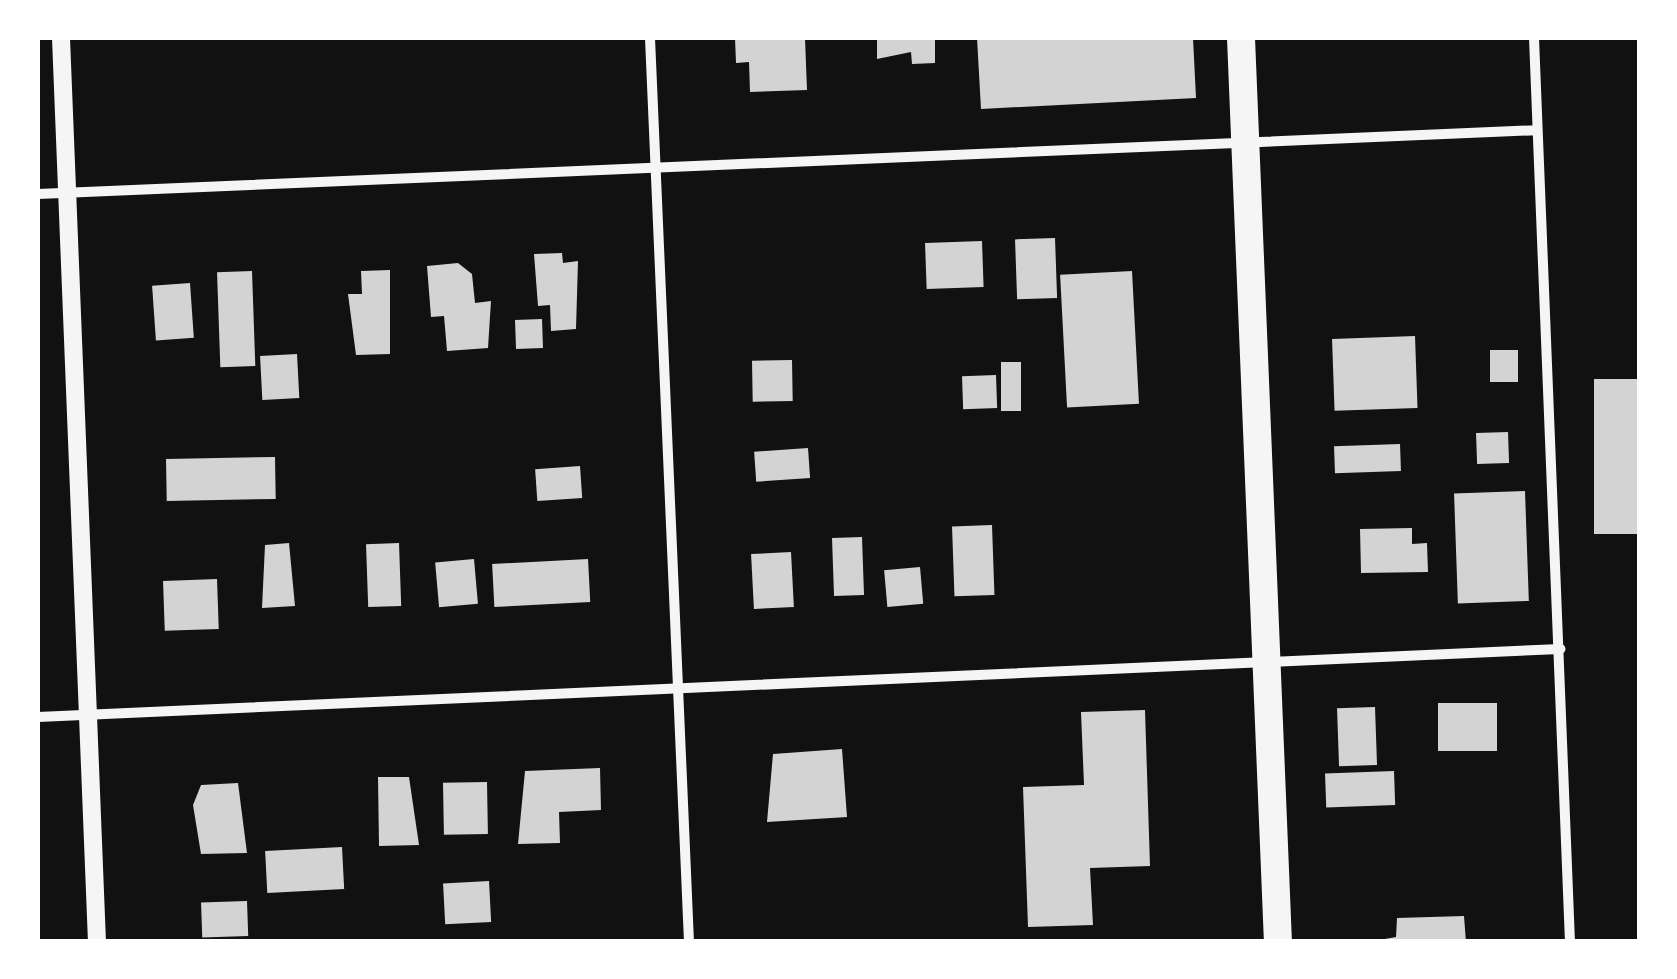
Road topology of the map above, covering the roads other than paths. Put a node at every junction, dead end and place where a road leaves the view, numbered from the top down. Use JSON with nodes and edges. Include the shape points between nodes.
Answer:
{"nodes":[{"id":1,"x":61,"y":38,"type":"edge"},
{"id":2,"x":650,"y":38,"type":"edge"},
{"id":3,"x":1241,"y":38,"type":"edge"},
{"id":4,"x":1534,"y":38,"type":"edge"},
{"id":5,"x":1538,"y":130,"type":"junction"},
{"id":6,"x":1246,"y":145,"type":"junction"},
{"id":7,"x":656,"y":168,"type":"junction"},
{"id":8,"x":69,"y":193,"type":"junction"},
{"id":9,"x":38,"y":194,"type":"edge"},
{"id":10,"x":1560,"y":649,"type":"junction"},
{"id":11,"x":1267,"y":662,"type":"junction"},
{"id":12,"x":678,"y":688,"type":"junction"},
{"id":13,"x":89,"y":715,"type":"junction"},
{"id":14,"x":38,"y":718,"type":"edge"},
{"id":15,"x":97,"y":942,"type":"edge"},
{"id":16,"x":689,"y":942,"type":"edge"},
{"id":17,"x":1278,"y":942,"type":"edge"},
{"id":18,"x":1570,"y":942,"type":"edge"}],
"edges":[{"from":1,"to":8,"type":"street"},
{"from":2,"to":7,"type":"street"},
{"from":3,"to":6,"type":"highway"},
{"from":4,"to":5,"type":"street"},
{"from":5,"to":6,"type":"street"},
{"from":5,"to":10,"type":"street"},
{"from":6,"to":7,"type":"street"},
{"from":6,"to":11,"type":"highway"},
{"from":7,"to":8,"type":"street"},
{"from":7,"to":12,"type":"street"},
{"from":8,"to":9,"type":"street"},
{"from":8,"to":13,"type":"street"},
{"from":10,"to":11,"type":"street"},
{"from":10,"to":18,"type":"street"},
{"from":11,"to":12,"type":"street"},
{"from":11,"to":17,"type":"highway"},
{"from":12,"to":13,"type":"street"},
{"from":12,"to":16,"type":"street"},
{"from":13,"to":14,"type":"street"},
{"from":13,"to":15,"type":"street"}]}
